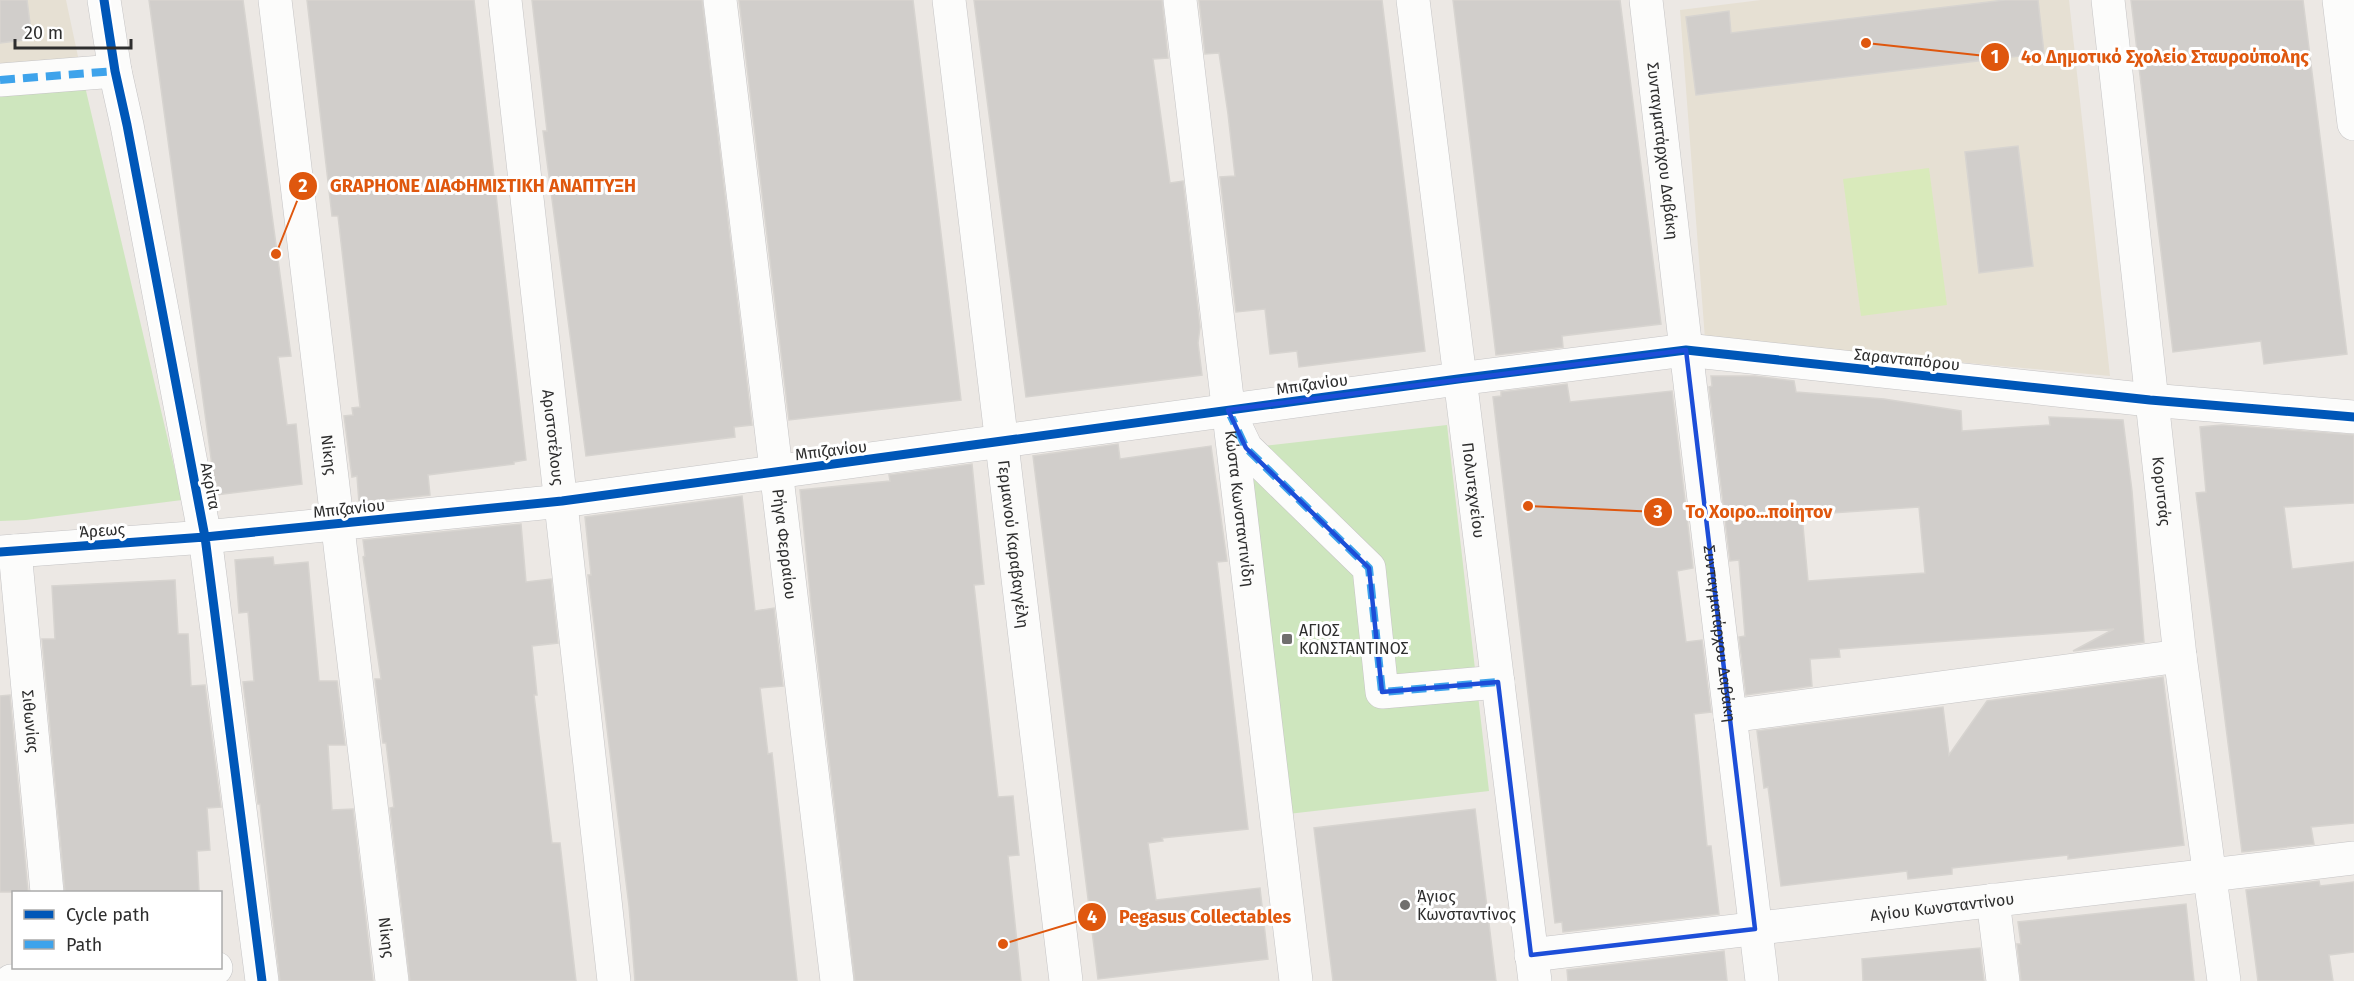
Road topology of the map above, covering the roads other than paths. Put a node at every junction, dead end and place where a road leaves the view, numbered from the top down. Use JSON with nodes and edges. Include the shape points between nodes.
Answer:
{"nodes":[{"id":1,"x":104,"y":0,"type":"edge"},
{"id":2,"x":275,"y":0,"type":"edge"},
{"id":3,"x":505,"y":0,"type":"edge"},
{"id":4,"x":720,"y":0,"type":"edge"},
{"id":5,"x":949,"y":0,"type":"edge"},
{"id":6,"x":1180,"y":0,"type":"edge"},
{"id":7,"x":1413,"y":0,"type":"edge"},
{"id":8,"x":1646,"y":0,"type":"edge"},
{"id":9,"x":2108,"y":0,"type":"edge"},
{"id":10,"x":2339,"y":0,"type":"edge"},
{"id":11,"x":115,"y":71,"type":"junction"},
{"id":12,"x":0,"y":80,"type":"edge"},
{"id":13,"x":2354,"y":124,"type":"edge"},
{"id":14,"x":1686,"y":350,"type":"junction"},
{"id":15,"x":1458,"y":379,"type":"junction"},
{"id":16,"x":2150,"y":400,"type":"junction"},
{"id":17,"x":1228,"y":410,"type":"junction"},
{"id":18,"x":2354,"y":417,"type":"edge"},
{"id":19,"x":1002,"y":442,"type":"junction"},
{"id":20,"x":775,"y":472,"type":"junction"},
{"id":21,"x":562,"y":501,"type":"junction"},
{"id":22,"x":339,"y":524,"type":"junction"},
{"id":23,"x":205,"y":537,"type":"junction"},
{"id":24,"x":8,"y":552,"type":"edge"},
{"id":25,"x":2180,"y":656,"type":"junction"},
{"id":26,"x":1498,"y":681,"type":"junction"},
{"id":27,"x":1730,"y":716,"type":"junction"},
{"id":28,"x":2354,"y":858,"type":"edge"},
{"id":29,"x":2211,"y":875,"type":"junction"},
{"id":30,"x":47,"y":891,"type":"edge"},
{"id":31,"x":1993,"y":900,"type":"junction"},
{"id":32,"x":1755,"y":929,"type":"junction"},
{"id":33,"x":222,"y":967,"type":"edge"},
{"id":34,"x":1533,"y":968,"type":"edge"},
{"id":35,"x":184,"y":969,"type":"edge"},
{"id":36,"x":54,"y":973,"type":"edge"},
{"id":37,"x":261,"y":973,"type":"edge"},
{"id":38,"x":11,"y":981,"type":"edge"},
{"id":39,"x":392,"y":981,"type":"edge"},
{"id":40,"x":614,"y":981,"type":"edge"},
{"id":41,"x":837,"y":981,"type":"edge"},
{"id":42,"x":1066,"y":981,"type":"edge"},
{"id":43,"x":1296,"y":981,"type":"edge"},
{"id":44,"x":1762,"y":981,"type":"edge"},
{"id":45,"x":2003,"y":981,"type":"edge"},
{"id":46,"x":2224,"y":981,"type":"edge"}],
"edges":[{"from":1,"to":11,"type":"street","name":"Ακρίτα"},
{"from":2,"to":22,"type":"street","name":"Νίκης"},
{"from":3,"to":21,"type":"street","name":"Αριστοτέλους"},
{"from":4,"to":20,"type":"street","name":"Ρήγα Φερραίου"},
{"from":5,"to":19,"type":"street","name":"Γερμανού Καραβαγγέλη"},
{"from":6,"to":17,"type":"street","name":"Κώστα Κωνσταντινίδη"},
{"from":7,"to":15,"type":"street","name":"Πολυτεχνείου"},
{"from":8,"to":14,"type":"street","name":"Συνταγματάρχου Δαβάκη"},
{"from":9,"to":16,"type":"street","name":"Κορυτσάς"},
{"from":10,"to":13,"type":"street"},
{"from":11,"to":12,"type":"street"},
{"from":11,"to":23,"type":"street","name":"Ακρίτα"},
{"from":14,"to":15,"type":"street","name":"Σαρανταπόρου"},
{"from":14,"to":16,"type":"street","name":"Σαρανταπόρου"},
{"from":14,"to":27,"type":"street","name":"Συνταγματάρχου Δαβάκη"},
{"from":15,"to":17,"type":"street","name":"Μπιζανίου"},
{"from":15,"to":26,"type":"street","name":"Πολυτεχνείου"},
{"from":16,"to":18,"type":"street","name":"Σαρανταπόρου"},
{"from":16,"to":25,"type":"street","name":"Κορυτσάς"},
{"from":17,"to":19,"type":"street","name":"Μπιζανίου"},
{"from":17,"to":26,"type":"street","via":[[1246,448],[1369,568],[1382,692]]},
{"from":17,"to":43,"type":"street","name":"Κώστα Κωνσταντινίδη"},
{"from":19,"to":20,"type":"street","name":"Μπιζανίου"},
{"from":19,"to":42,"type":"street","name":"Γερμανού Καραβαγγέλη"},
{"from":20,"to":21,"type":"street","name":"Μπιζανίου"},
{"from":20,"to":41,"type":"street","name":"Ρήγα Φερραίου"},
{"from":21,"to":22,"type":"street","name":"Μπιζανίου"},
{"from":21,"to":40,"type":"street","name":"Αριστοτέλους"},
{"from":22,"to":23,"type":"street","name":"Μπιζανίου"},
{"from":22,"to":39,"type":"street","name":"Νίκης"},
{"from":23,"to":24,"type":"street","name":"Άρεως"},
{"from":23,"to":37,"type":"street","name":"Ακρίτα"},
{"from":24,"to":30,"type":"street","name":"Σιθωνίας"},
{"from":25,"to":27,"type":"street"},
{"from":25,"to":29,"type":"street","name":"Κορυτσάς"},
{"from":26,"to":34,"type":"street","name":"Πολυτεχνείου"},
{"from":27,"to":32,"type":"street","name":"Συνταγματάρχου Δαβάκη"},
{"from":28,"to":29,"type":"street","name":"Αγίου Κωνσταντίνου"},
{"from":29,"to":31,"type":"street","name":"Αγίου Κωνσταντίνου"},
{"from":29,"to":46,"type":"street","name":"Κορυτσάς"},
{"from":31,"to":32,"type":"street","name":"Αγίου Κωνσταντίνου"},
{"from":31,"to":45,"type":"street"},
{"from":32,"to":34,"type":"street","name":"Αγίου Κωνσταντίνου"},
{"from":32,"to":44,"type":"street","name":"Συνταγματάρχου Δαβάκη"},
{"from":33,"to":37,"type":"street"},
{"from":35,"to":36,"type":"street"},
{"from":36,"to":38,"type":"street"}]}
